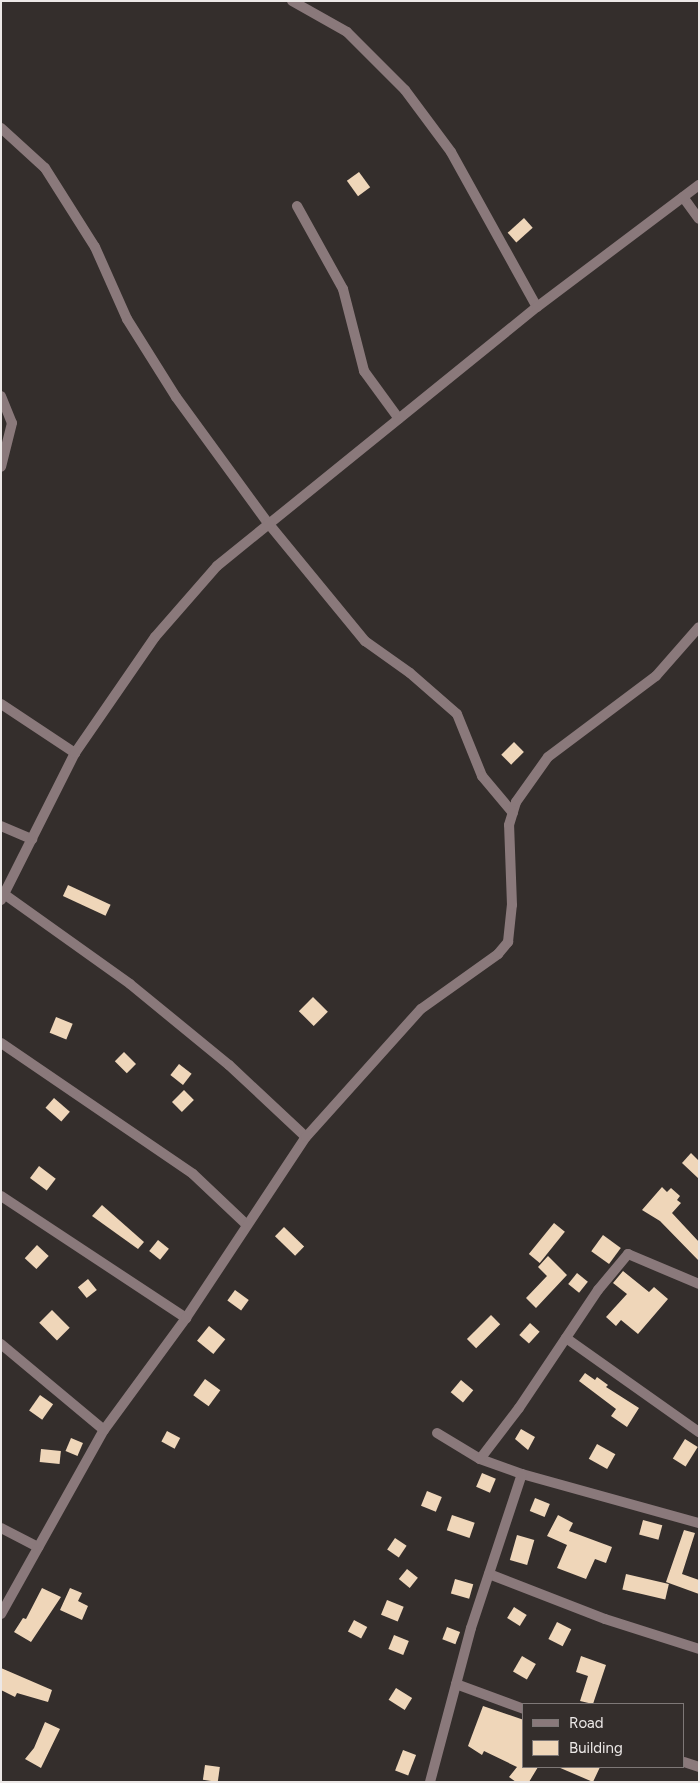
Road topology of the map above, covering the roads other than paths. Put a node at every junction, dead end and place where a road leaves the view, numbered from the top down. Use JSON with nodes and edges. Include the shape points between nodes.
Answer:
{"nodes":[{"id":1,"x":292,"y":1,"type":"edge"},
{"id":2,"x":1,"y":128,"type":"edge"},
{"id":3,"x":699,"y":185,"type":"edge"},
{"id":4,"x":683,"y":197,"type":"junction"},
{"id":5,"x":297,"y":206,"type":"dead end"},
{"id":6,"x":699,"y":219,"type":"edge"},
{"id":7,"x":537,"y":307,"type":"junction"},
{"id":8,"x":1,"y":396,"type":"edge"},
{"id":9,"x":399,"y":419,"type":"junction"},
{"id":10,"x":1,"y":467,"type":"edge"},
{"id":11,"x":268,"y":522,"type":"junction"},
{"id":12,"x":699,"y":627,"type":"edge"},
{"id":13,"x":1,"y":704,"type":"edge"},
{"id":14,"x":75,"y":752,"type":"junction"},
{"id":15,"x":513,"y":813,"type":"junction"},
{"id":16,"x":1,"y":826,"type":"edge"},
{"id":17,"x":32,"y":839,"type":"junction"},
{"id":18,"x":3,"y":897,"type":"edge"},
{"id":19,"x":1,"y":1043,"type":"edge"},
{"id":20,"x":306,"y":1137,"type":"junction"},
{"id":21,"x":1,"y":1196,"type":"edge"},
{"id":22,"x":247,"y":1225,"type":"junction"},
{"id":23,"x":699,"y":1284,"type":"edge"},
{"id":24,"x":186,"y":1318,"type":"junction"},
{"id":25,"x":566,"y":1338,"type":"junction"},
{"id":26,"x":1,"y":1344,"type":"edge"},
{"id":27,"x":104,"y":1430,"type":"junction"},
{"id":28,"x":699,"y":1432,"type":"edge"},
{"id":29,"x":437,"y":1433,"type":"dead end"},
{"id":30,"x":480,"y":1459,"type":"junction"},
{"id":31,"x":522,"y":1474,"type":"junction"},
{"id":32,"x":699,"y":1523,"type":"edge"},
{"id":33,"x":1,"y":1528,"type":"edge"},
{"id":34,"x":38,"y":1547,"type":"junction"},
{"id":35,"x":489,"y":1574,"type":"junction"},
{"id":36,"x":1,"y":1614,"type":"edge"},
{"id":37,"x":699,"y":1649,"type":"edge"},
{"id":38,"x":456,"y":1684,"type":"junction"},
{"id":39,"x":522,"y":1707,"type":"edge"},
{"id":40,"x":685,"y":1762,"type":"edge"},
{"id":41,"x":699,"y":1767,"type":"edge"},
{"id":42,"x":430,"y":1782,"type":"edge"}],
"edges":[{"from":1,"to":7,"type":"street","via":[[348,32],[404,90],[451,152]]},
{"from":2,"to":11,"type":"street","via":[[45,168],[95,247],[132,327],[176,397]]},
{"from":3,"to":4,"type":"street"},
{"from":4,"to":6,"type":"street"},
{"from":4,"to":7,"type":"street"},
{"from":5,"to":9,"type":"street","via":[[343,289],[364,371]]},
{"from":7,"to":9,"type":"street"},
{"from":8,"to":10,"type":"street","via":[[12,422]]},
{"from":9,"to":11,"type":"street"},
{"from":11,"to":14,"type":"street","via":[[217,566],[155,637]]},
{"from":11,"to":15,"type":"street","via":[[365,641],[410,673],[457,714],[482,776]]},
{"from":12,"to":15,"type":"street","via":[[656,676],[548,757],[516,802]]},
{"from":13,"to":14,"type":"street"},
{"from":14,"to":17,"type":"street"},
{"from":15,"to":20,"type":"street","via":[[509,826],[512,905],[508,942],[498,954],[421,1009]]},
{"from":16,"to":17,"type":"street"},
{"from":17,"to":18,"type":"street"},
{"from":18,"to":20,"type":"street","via":[[130,984],[229,1065]]},
{"from":19,"to":22,"type":"street","via":[[193,1174]]},
{"from":20,"to":22,"type":"street"},
{"from":21,"to":24,"type":"street"},
{"from":22,"to":24,"type":"street"},
{"from":23,"to":25,"type":"street","via":[[628,1254],[598,1290]]},
{"from":24,"to":27,"type":"street"},
{"from":25,"to":28,"type":"street"},
{"from":25,"to":30,"type":"street"},
{"from":26,"to":27,"type":"street"},
{"from":27,"to":34,"type":"street"},
{"from":29,"to":30,"type":"street"},
{"from":30,"to":31,"type":"street"},
{"from":31,"to":32,"type":"street"},
{"from":31,"to":35,"type":"street"},
{"from":33,"to":34,"type":"street"},
{"from":34,"to":36,"type":"street"},
{"from":35,"to":37,"type":"street","via":[[605,1619]]},
{"from":35,"to":38,"type":"street"},
{"from":38,"to":39,"type":"street"},
{"from":38,"to":42,"type":"street"},
{"from":40,"to":41,"type":"street"}]}
